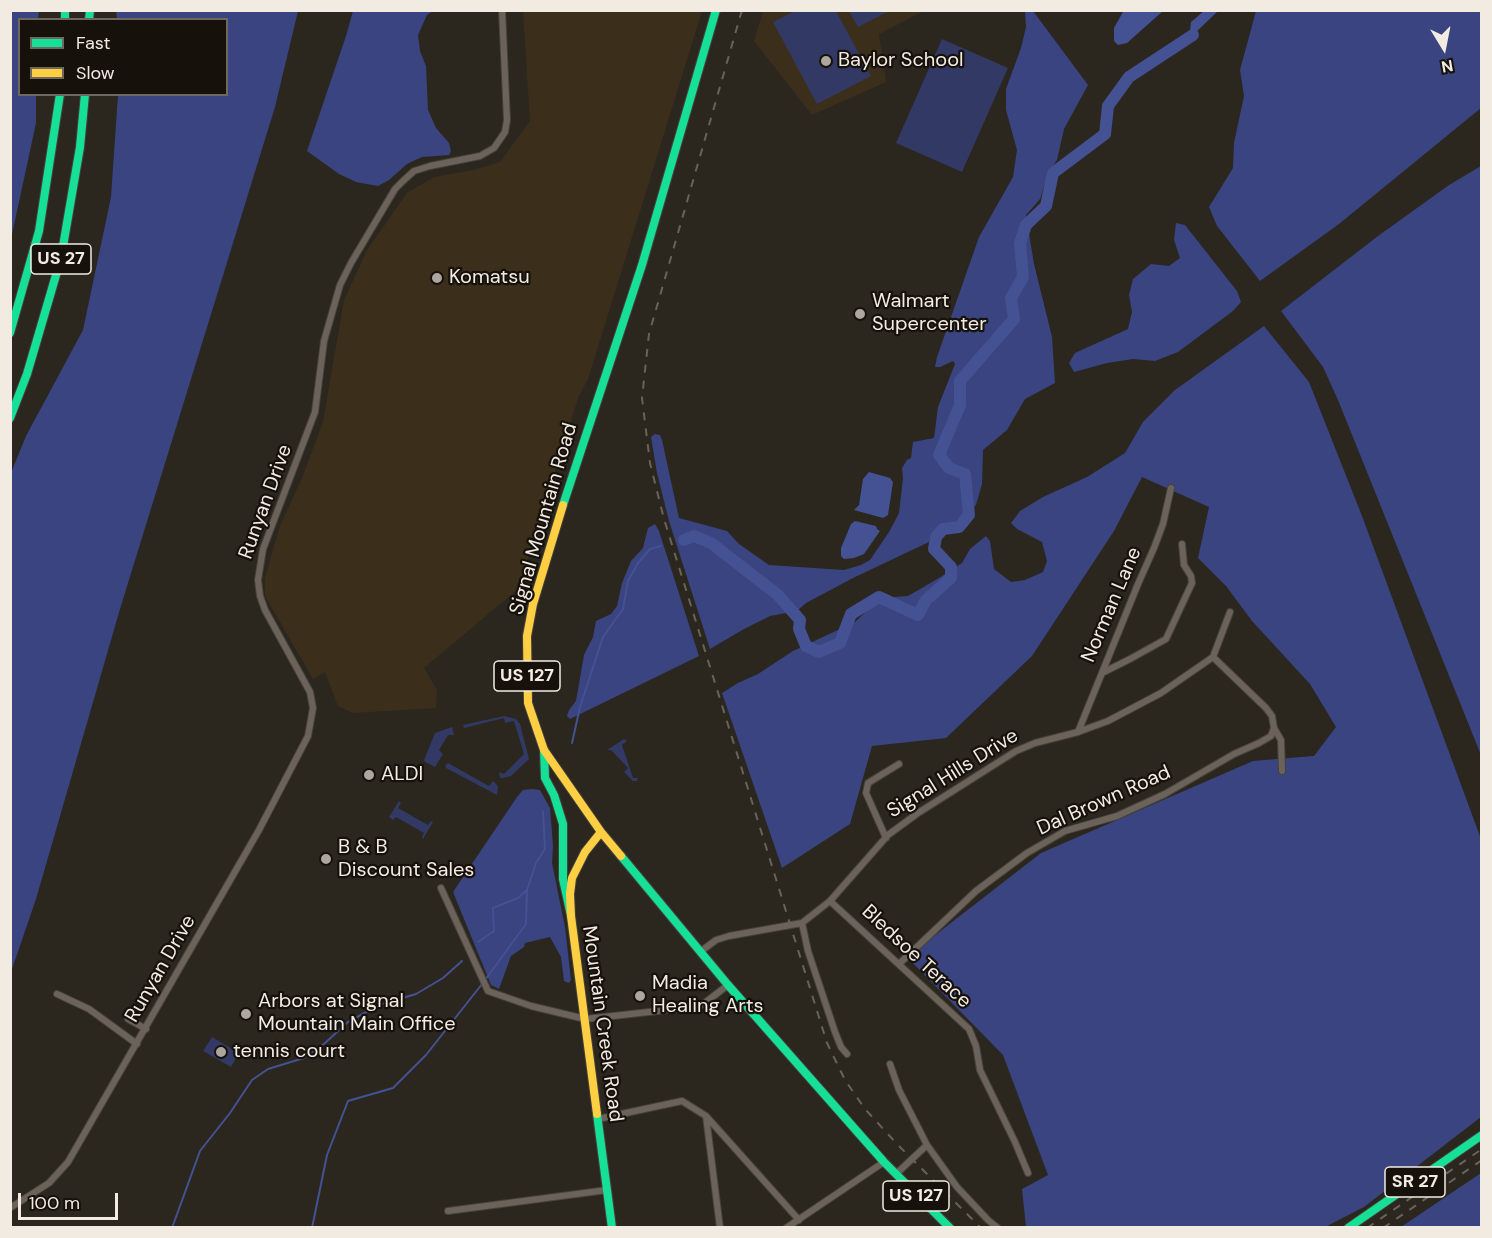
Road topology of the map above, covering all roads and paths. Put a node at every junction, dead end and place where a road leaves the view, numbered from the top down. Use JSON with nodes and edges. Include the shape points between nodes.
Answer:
{"nodes":[{"id":1,"x":502,"y":10,"type":"edge"},
{"id":2,"x":716,"y":10,"type":"edge"},
{"id":3,"x":60,"y":96,"type":"edge"},
{"id":4,"x":84,"y":96,"type":"edge"},
{"id":5,"x":10,"y":333,"type":"edge"},
{"id":6,"x":10,"y":418,"type":"edge"},
{"id":7,"x":1171,"y":488,"type":"dead end"},
{"id":8,"x":1182,"y":544,"type":"dead end"},
{"id":9,"x":1230,"y":612,"type":"dead end"},
{"id":10,"x":1213,"y":657,"type":"junction"},
{"id":11,"x":1101,"y":673,"type":"junction"},
{"id":12,"x":1274,"y":728,"type":"junction"},
{"id":13,"x":1078,"y":732,"type":"junction"},
{"id":14,"x":544,"y":750,"type":"junction"},
{"id":15,"x":899,"y":764,"type":"dead end"},
{"id":16,"x":1282,"y":771,"type":"dead end"},
{"id":17,"x":601,"y":832,"type":"junction"},
{"id":18,"x":886,"y":838,"type":"junction"},
{"id":19,"x":441,"y":888,"type":"dead end"},
{"id":20,"x":830,"y":900,"type":"junction"},
{"id":21,"x":571,"y":916,"type":"junction"},
{"id":22,"x":802,"y":923,"type":"junction"},
{"id":23,"x":700,"y":952,"type":"junction"},
{"id":24,"x":899,"y":964,"type":"junction"},
{"id":25,"x":728,"y":985,"type":"junction"},
{"id":26,"x":57,"y":994,"type":"dead end"},
{"id":27,"x":128,"y":1019,"type":"dead end"},
{"id":28,"x":585,"y":1019,"type":"junction"},
{"id":29,"x":146,"y":1029,"type":"junction"},
{"id":30,"x":137,"y":1044,"type":"junction"},
{"id":31,"x":847,"y":1054,"type":"dead end"},
{"id":32,"x":890,"y":1064,"type":"dead end"},
{"id":33,"x":706,"y":1116,"type":"junction"},
{"id":34,"x":598,"y":1119,"type":"junction"},
{"id":35,"x":1482,"y":1135,"type":"edge"},
{"id":36,"x":927,"y":1145,"type":"junction"},
{"id":37,"x":884,"y":1162,"type":"junction"},
{"id":38,"x":1028,"y":1173,"type":"dead end"},
{"id":39,"x":896,"y":1174,"type":"junction"},
{"id":40,"x":607,"y":1190,"type":"junction"},
{"id":41,"x":10,"y":1208,"type":"edge"},
{"id":42,"x":448,"y":1211,"type":"dead end"},
{"id":43,"x":799,"y":1220,"type":"junction"},
{"id":44,"x":612,"y":1227,"type":"edge"},
{"id":45,"x":720,"y":1227,"type":"edge"},
{"id":46,"x":786,"y":1227,"type":"edge"},
{"id":47,"x":950,"y":1227,"type":"edge"},
{"id":48,"x":998,"y":1227,"type":"edge"},
{"id":49,"x":1348,"y":1227,"type":"edge"}],
"edges":[{"from":1,"to":29,"type":"street","name":"Runyan Drive","via":[[507,120],[502,138],[480,156],[414,171],[394,189],[340,285],[324,341],[315,412],[263,549],[258,580],[265,610],[310,692],[313,718],[308,736],[260,830]]},
{"from":2,"to":14,"type":"main road","name":"Signal Mountain Road","number":"US 127","via":[[642,265],[533,604],[527,636],[528,703]]},
{"from":3,"to":5,"type":"main road","number":"US 27","via":[[39,231]]},
{"from":4,"to":6,"type":"main road","number":"US 27","via":[[77,167],[61,258],[31,364]]},
{"from":7,"to":11,"type":"street","name":"Norman Lane","via":[[1154,548]]},
{"from":8,"to":11,"type":"street","via":[[1184,565],[1192,583],[1166,639]]},
{"from":9,"to":10,"type":"street"},
{"from":10,"to":12,"type":"street","via":[[1266,708]]},
{"from":10,"to":13,"type":"street","name":"Signal Hills Drive","via":[[1161,693]]},
{"from":11,"to":13,"type":"street","name":"Norman Lane"},
{"from":12,"to":16,"type":"street","via":[[1281,740]]},
{"from":12,"to":24,"type":"street","name":"Dal Brown Road","via":[[1271,736],[1165,794],[1117,816],[1065,831],[1027,853],[976,891]]},
{"from":13,"to":18,"type":"street","name":"Signal Hills Drive","via":[[1016,751]]},
{"from":14,"to":17,"type":"main road","name":"Signal Mountain Road","number":"US 127"},
{"from":14,"to":21,"type":"main road","via":[[545,778],[563,824],[562,879]]},
{"from":15,"to":18,"type":"street","via":[[868,783],[866,793]]},
{"from":17,"to":21,"type":"main road","name":"Mountain Creek Road","via":[[581,858],[572,878]]},
{"from":17,"to":23,"type":"main road","name":"Signal Mountain Road","number":"US 127"},
{"from":18,"to":20,"type":"street","name":"Signal Hills Drive"},
{"from":19,"to":28,"type":"street","via":[[488,991]]},
{"from":20,"to":22,"type":"street","name":"Signal Hills Drive"},
{"from":20,"to":24,"type":"street","name":"Bledsoe Terace"},
{"from":21,"to":28,"type":"main road","name":"Mountain Creek Road"},
{"from":22,"to":23,"type":"street","name":"Signal Hills Drive","via":[[729,936]]},
{"from":22,"to":31,"type":"street","via":[[835,1032]]},
{"from":23,"to":25,"type":"main road","name":"Signal Mountain Road","number":"US 127"},
{"from":24,"to":38,"type":"street","name":"Bledsoe Terace","via":[[969,1029],[980,1070]]},
{"from":25,"to":28,"type":"street","via":[[702,1005]]},
{"from":25,"to":37,"type":"main road","name":"Signal Mountain Road","number":"US 127"},
{"from":26,"to":30,"type":"street","via":[[89,1010]]},
{"from":27,"to":29,"type":"street"},
{"from":28,"to":34,"type":"main road","name":"Mountain Creek Road"},
{"from":29,"to":30,"type":"street","name":"Runyan Drive"},
{"from":30,"to":41,"type":"street","name":"Runyan Drive","via":[[68,1162],[49,1183]]},
{"from":32,"to":36,"type":"street"},
{"from":33,"to":34,"type":"street","via":[[682,1101]]},
{"from":33,"to":43,"type":"street"},
{"from":33,"to":45,"type":"street"},
{"from":34,"to":40,"type":"main road","name":"Mountain Creek Road"},
{"from":35,"to":49,"type":"main road","number":"SR 27"},
{"from":36,"to":39,"type":"street"},
{"from":36,"to":48,"type":"street","via":[[957,1187]]},
{"from":37,"to":39,"type":"main road","name":"Signal Mountain Road","number":"US 127"},
{"from":37,"to":43,"type":"street"},
{"from":39,"to":47,"type":"main road","name":"Signal Mountain Road","number":"US 127"},
{"from":40,"to":42,"type":"street"},
{"from":40,"to":44,"type":"main road","name":"Mountain Creek Road"},
{"from":43,"to":46,"type":"street"}]}
